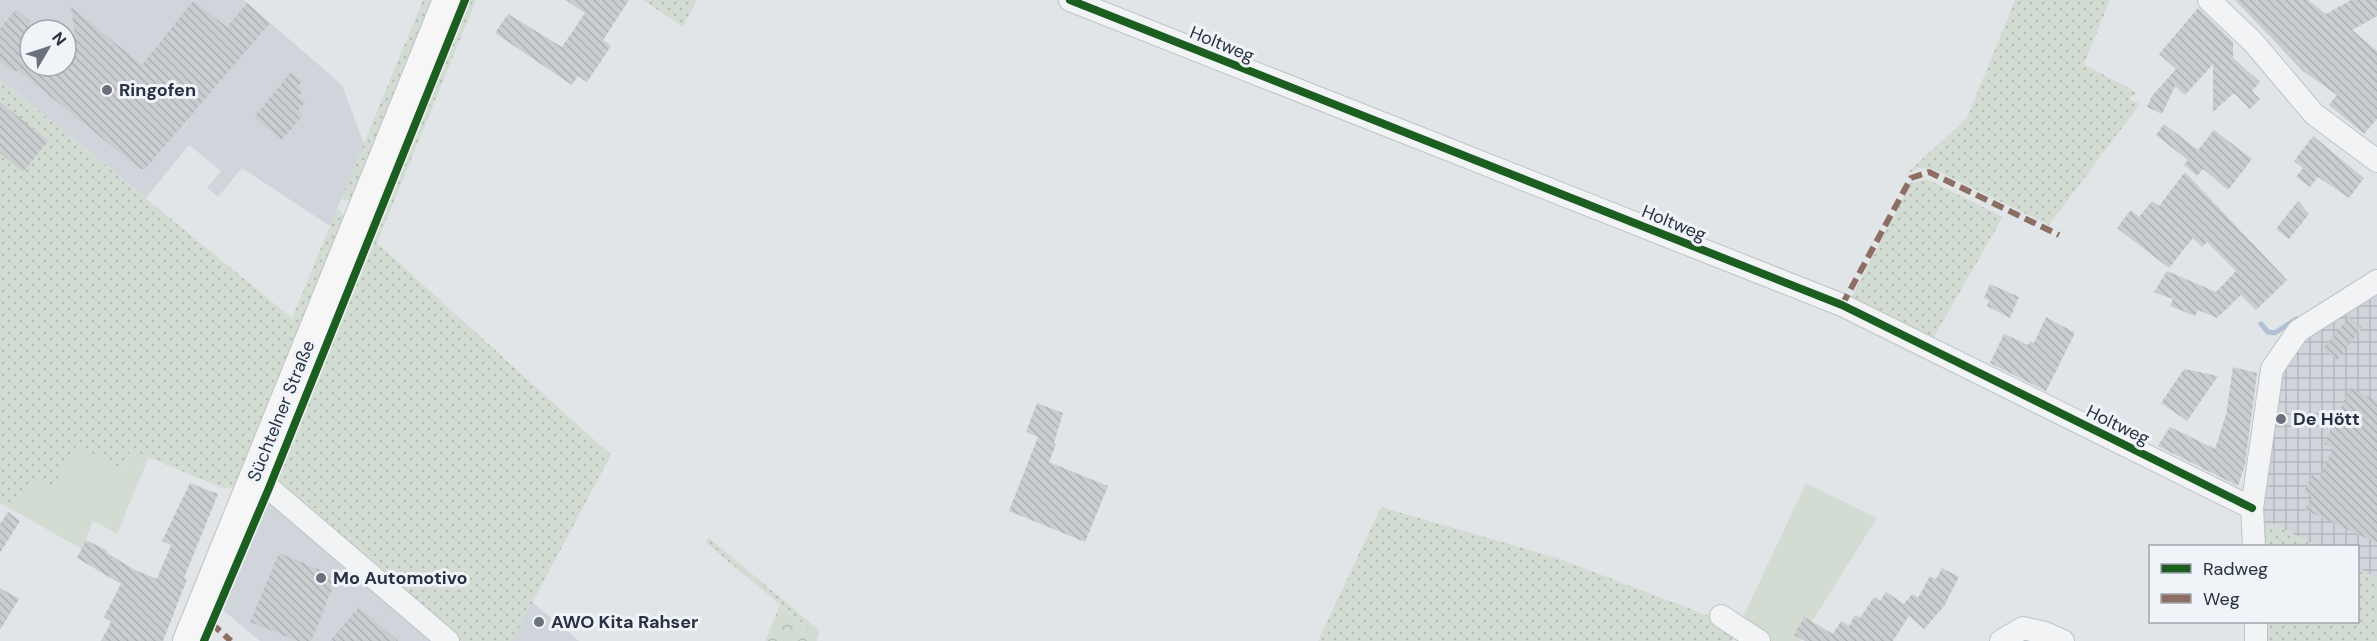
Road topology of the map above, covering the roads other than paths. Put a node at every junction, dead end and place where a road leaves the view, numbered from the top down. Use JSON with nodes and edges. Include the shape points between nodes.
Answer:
{"nodes":[{"id":1,"x":447,"y":0,"type":"edge"},
{"id":2,"x":1070,"y":0,"type":"edge"},
{"id":3,"x":2209,"y":0,"type":"edge"},
{"id":4,"x":2377,"y":161,"type":"edge"},
{"id":5,"x":2377,"y":281,"type":"edge"},
{"id":6,"x":255,"y":476,"type":"junction"},
{"id":7,"x":2252,"y":508,"type":"junction"},
{"id":8,"x":2254,"y":545,"type":"edge"},
{"id":9,"x":1721,"y":616,"type":"dead end"},
{"id":10,"x":2256,"y":623,"type":"edge"},
{"id":11,"x":187,"y":641,"type":"edge"},
{"id":12,"x":448,"y":641,"type":"edge"},
{"id":13,"x":1759,"y":641,"type":"edge"},
{"id":14,"x":2001,"y":641,"type":"edge"},
{"id":15,"x":2063,"y":641,"type":"edge"},
{"id":16,"x":2256,"y":641,"type":"edge"}],
"edges":[{"from":1,"to":6,"type":"main road","name":"Süchtelner Straße"},
{"from":2,"to":7,"type":"street","name":"Holtweg","via":[[1842,305]]},
{"from":3,"to":4,"type":"street","via":[[2253,42],[2314,114]]},
{"from":5,"to":7,"type":"street","via":[[2298,331],[2272,369]]},
{"from":6,"to":11,"type":"main road","name":"Süchtelner Straße"},
{"from":6,"to":12,"type":"street"},
{"from":7,"to":8,"type":"street"},
{"from":9,"to":13,"type":"street"},
{"from":10,"to":16,"type":"street"},
{"from":14,"to":15,"type":"street","via":[[2023,628]]}]}
